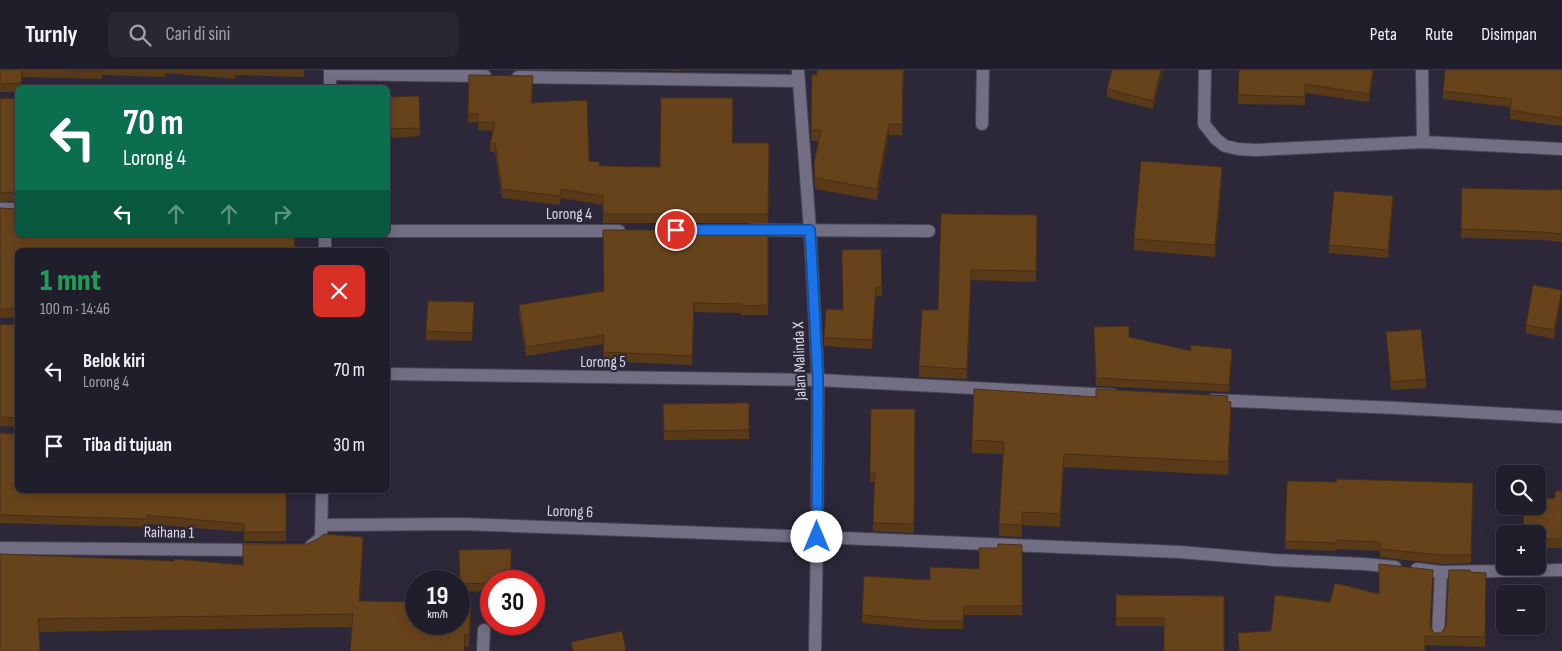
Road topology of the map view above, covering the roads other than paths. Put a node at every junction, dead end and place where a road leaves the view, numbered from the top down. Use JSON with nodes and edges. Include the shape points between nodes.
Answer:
{"nodes":[{"id":1,"x":983,"y":70,"type":"edge"},
{"id":2,"x":1205,"y":70,"type":"edge"},
{"id":3,"x":1422,"y":70,"type":"edge"},
{"id":4,"x":330,"y":72,"type":"edge"},
{"id":5,"x":798,"y":76,"type":"edge"},
{"id":6,"x":330,"y":85,"type":"edge"},
{"id":7,"x":982,"y":124,"type":"dead end"},
{"id":8,"x":1423,"y":142,"type":"junction"},
{"id":9,"x":1562,"y":149,"type":"edge"},
{"id":10,"x":0,"y":209,"type":"edge"},
{"id":11,"x":15,"y":209,"type":"edge"},
{"id":12,"x":633,"y":230,"type":"edge"},
{"id":13,"x":741,"y":230,"type":"edge"},
{"id":14,"x":810,"y":230,"type":"junction"},
{"id":15,"x":390,"y":231,"type":"edge"},
{"id":16,"x":929,"y":231,"type":"dead end"},
{"id":17,"x":390,"y":374,"type":"edge"},
{"id":18,"x":818,"y":380,"type":"junction"},
{"id":19,"x":1125,"y":396,"type":"edge"},
{"id":20,"x":1204,"y":400,"type":"edge"},
{"id":21,"x":1562,"y":417,"type":"edge"},
{"id":22,"x":322,"y":493,"type":"edge"},
{"id":23,"x":322,"y":525,"type":"junction"},
{"id":24,"x":817,"y":537,"type":"junction"},
{"id":25,"x":0,"y":548,"type":"edge"},
{"id":26,"x":276,"y":550,"type":"edge"},
{"id":27,"x":296,"y":550,"type":"edge"},
{"id":28,"x":1562,"y":570,"type":"edge"},
{"id":29,"x":1441,"y":572,"type":"junction"},
{"id":30,"x":484,"y":635,"type":"edge"},
{"id":31,"x":1438,"y":635,"type":"edge"},
{"id":32,"x":483,"y":651,"type":"edge"},
{"id":33,"x":815,"y":651,"type":"edge"}],
"edges":[{"from":1,"to":7,"type":"street"},
{"from":2,"to":8,"type":"street","via":[[1204,124],[1225,146],[1256,150]]},
{"from":3,"to":8,"type":"street"},
{"from":4,"to":5,"type":"street","via":[[504,77]]},
{"from":4,"to":6,"type":"street"},
{"from":5,"to":14,"type":"street","name":"Jalan Malinda X"},
{"from":8,"to":9,"type":"street"},
{"from":10,"to":11,"type":"street"},
{"from":12,"to":15,"type":"street","name":"Lorong 4"},
{"from":13,"to":14,"type":"street"},
{"from":14,"to":16,"type":"street"},
{"from":14,"to":18,"type":"street","name":"Jalan Malinda X"},
{"from":17,"to":18,"type":"street","name":"Lorong 5"},
{"from":18,"to":19,"type":"street","name":"Lorong 5"},
{"from":18,"to":24,"type":"street","name":"Jalan Malinda X"},
{"from":20,"to":21,"type":"street"},
{"from":22,"to":23,"type":"street"},
{"from":23,"to":24,"type":"street","name":"Lorong 6","via":[[463,524]]},
{"from":23,"to":27,"type":"street","via":[[318,541],[307,549]]},
{"from":24,"to":29,"type":"street","name":"Lorong 6","via":[[1180,552]]},
{"from":24,"to":33,"type":"street","name":"Jalan Malinda X"},
{"from":25,"to":26,"type":"street","name":"Raihana 1"},
{"from":28,"to":29,"type":"street","name":"Lorong 6"},
{"from":29,"to":31,"type":"street"},
{"from":30,"to":32,"type":"street"}]}
